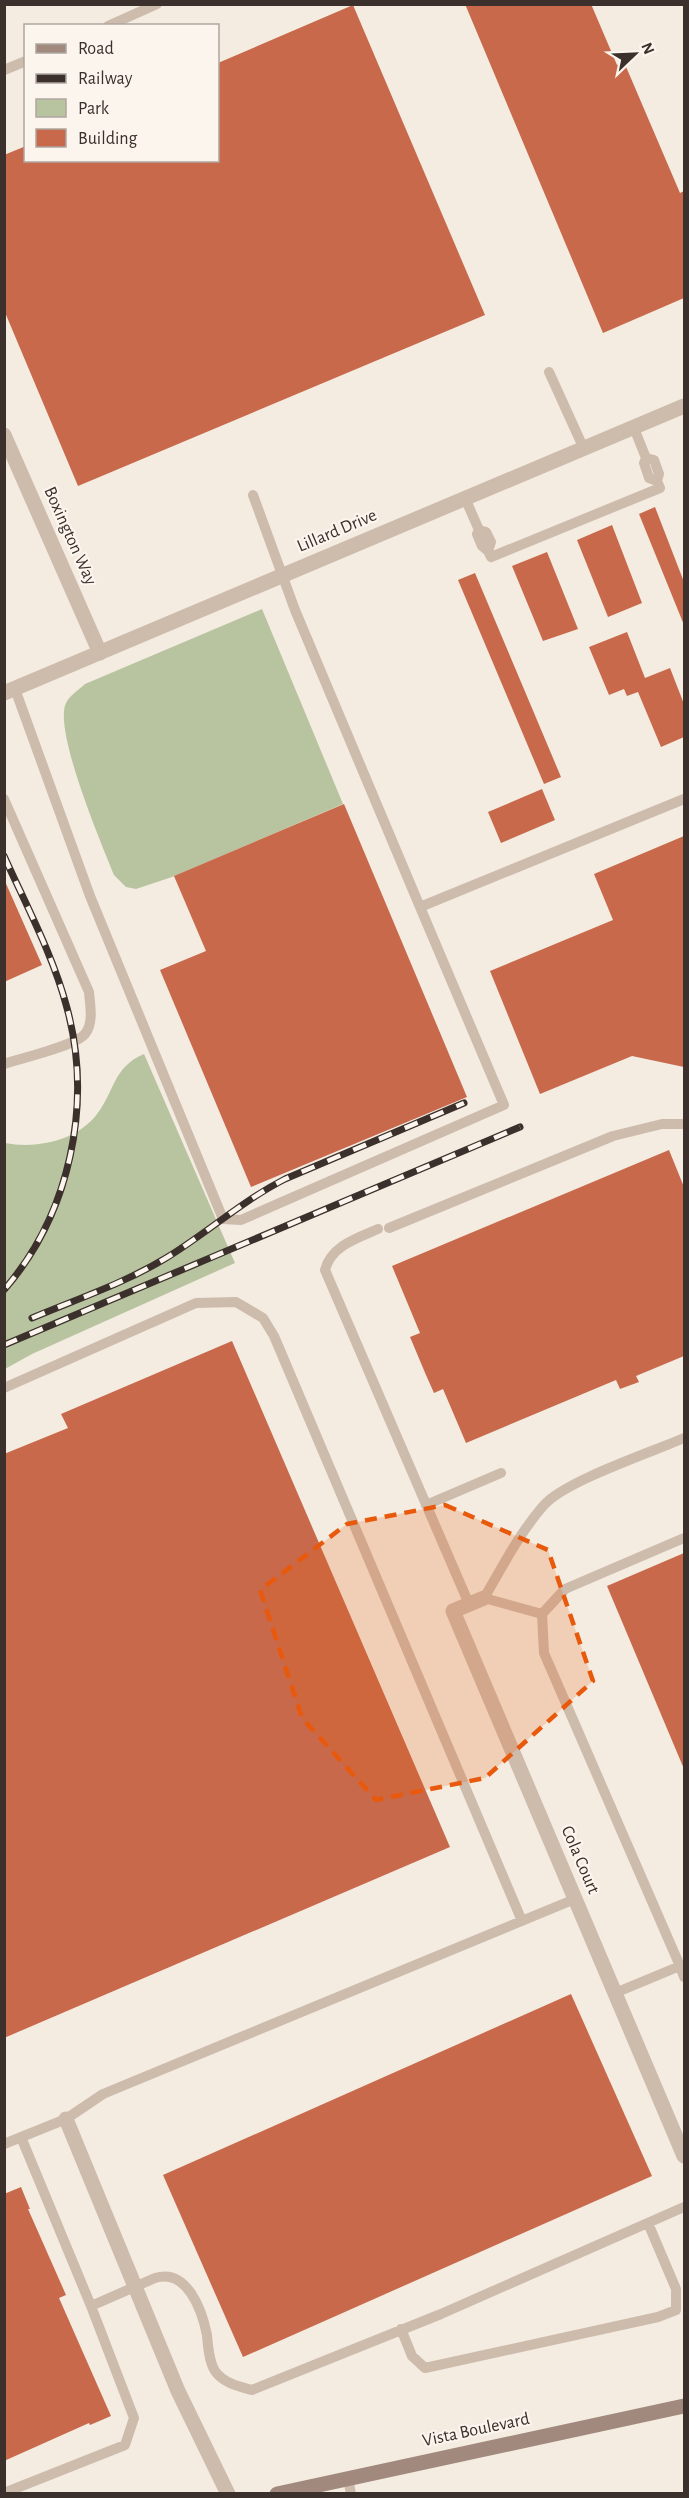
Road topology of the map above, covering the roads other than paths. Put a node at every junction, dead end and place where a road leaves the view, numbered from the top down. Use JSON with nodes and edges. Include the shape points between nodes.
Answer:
{"nodes":[{"id":1,"x":157,"y":4,"type":"edge"},
{"id":2,"x":112,"y":24,"type":"edge"},
{"id":3,"x":24,"y":62,"type":"edge"},
{"id":4,"x":4,"y":70,"type":"edge"},
{"id":5,"x":549,"y":372,"type":"dead end"},
{"id":6,"x":684,"y":406,"type":"edge"},
{"id":7,"x":634,"y":428,"type":"junction"},
{"id":8,"x":4,"y":435,"type":"edge"},
{"id":9,"x":584,"y":449,"type":"junction"},
{"id":10,"x":253,"y":495,"type":"dead end"},
{"id":11,"x":465,"y":498,"type":"junction"},
{"id":12,"x":283,"y":575,"type":"junction"},
{"id":13,"x":100,"y":653,"type":"junction"},
{"id":14,"x":10,"y":691,"type":"edge"},
{"id":15,"x":4,"y":799,"type":"edge"},
{"id":16,"x":684,"y":799,"type":"edge"},
{"id":17,"x":420,"y":907,"type":"junction"},
{"id":18,"x":4,"y":1064,"type":"edge"},
{"id":19,"x":684,"y":1124,"type":"edge"},
{"id":20,"x":4,"y":1388,"type":"edge"},
{"id":21,"x":684,"y":1438,"type":"edge"},
{"id":22,"x":501,"y":1473,"type":"dead end"},
{"id":23,"x":426,"y":1505,"type":"junction"},
{"id":24,"x":684,"y":1538,"type":"edge"},
{"id":25,"x":484,"y":1598,"type":"junction"},
{"id":26,"x":469,"y":1604,"type":"junction"},
{"id":27,"x":542,"y":1614,"type":"junction"},
{"id":28,"x":575,"y":1899,"type":"junction"},
{"id":29,"x":522,"y":1921,"type":"junction"},
{"id":30,"x":680,"y":1966,"type":"junction"},
{"id":31,"x":684,"y":1977,"type":"edge"},
{"id":32,"x":615,"y":1993,"type":"junction"},
{"id":33,"x":66,"y":2119,"type":"junction"},
{"id":34,"x":21,"y":2138,"type":"junction"},
{"id":35,"x":4,"y":2144,"type":"edge"},
{"id":36,"x":684,"y":2156,"type":"edge"},
{"id":37,"x":684,"y":2208,"type":"edge"},
{"id":38,"x":648,"y":2223,"type":"junction"},
{"id":39,"x":135,"y":2287,"type":"junction"},
{"id":40,"x":91,"y":2306,"type":"junction"},
{"id":41,"x":401,"y":2329,"type":"junction"},
{"id":42,"x":684,"y":2406,"type":"edge"},
{"id":43,"x":348,"y":2478,"type":"junction"},
{"id":44,"x":4,"y":2493,"type":"edge"},
{"id":45,"x":228,"y":2493,"type":"edge"},
{"id":46,"x":277,"y":2493,"type":"edge"},
{"id":47,"x":351,"y":2493,"type":"edge"}],
"edges":[{"from":1,"to":2,"type":"lane"},
{"from":3,"to":4,"type":"lane"},
{"from":5,"to":9,"type":"lane"},
{"from":6,"to":7,"type":"street","name":"Lillard Drive"},
{"from":7,"to":9,"type":"street","name":"Lillard Drive"},
{"from":7,"to":11,"type":"lane","via":[[649,478],[657,480],[660,488],[491,557],[482,546]]},
{"from":8,"to":13,"type":"street","name":"Boxington Way"},
{"from":9,"to":11,"type":"street","name":"Lillard Drive"},
{"from":10,"to":12,"type":"lane"},
{"from":11,"to":12,"type":"street","name":"Lillard Drive"},
{"from":12,"to":13,"type":"street","name":"Lillard Drive"},
{"from":12,"to":17,"type":"lane"},
{"from":13,"to":14,"type":"street","name":"Lillard Drive"},
{"from":14,"to":17,"type":"lane","via":[[223,1219],[241,1220],[504,1105]]},
{"from":15,"to":18,"type":"lane","via":[[89,992],[91,1018],[86,1034],[74,1043]]},
{"from":16,"to":17,"type":"lane"},
{"from":19,"to":23,"type":"lane","via":[[662,1124],[614,1136],[384,1228],[340,1247],[328,1258],[325,1270]]},
{"from":20,"to":29,"type":"lane","via":[[196,1303],[236,1302],[263,1318],[274,1336]]},
{"from":21,"to":25,"type":"lane","via":[[563,1489],[545,1504]]},
{"from":22,"to":23,"type":"lane"},
{"from":23,"to":26,"type":"lane"},
{"from":24,"to":27,"type":"lane","via":[[565,1589]]},
{"from":25,"to":26,"type":"street"},
{"from":25,"to":27,"type":"lane"},
{"from":26,"to":28,"type":"street","name":"Cola Court","via":[[453,1611]]},
{"from":27,"to":30,"type":"lane","via":[[544,1653]]},
{"from":28,"to":29,"type":"lane"},
{"from":28,"to":32,"type":"street","name":"Cola Court"},
{"from":29,"to":33,"type":"lane","via":[[104,2094]]},
{"from":30,"to":31,"type":"lane"},
{"from":30,"to":32,"type":"lane"},
{"from":32,"to":36,"type":"street","name":"Cola Court"},
{"from":33,"to":34,"type":"lane"},
{"from":33,"to":39,"type":"street"},
{"from":34,"to":35,"type":"lane"},
{"from":34,"to":40,"type":"lane"},
{"from":37,"to":38,"type":"lane"},
{"from":38,"to":41,"type":"lane"},
{"from":38,"to":41,"type":"lane","via":[[676,2289],[676,2310],[425,2368],[412,2356]]},
{"from":39,"to":40,"type":"lane"},
{"from":39,"to":41,"type":"lane","via":[[165,2275],[175,2277],[188,2288],[199,2310],[215,2372],[234,2386],[252,2390]]},
{"from":39,"to":45,"type":"street","via":[[178,2391]]},
{"from":40,"to":44,"type":"lane","via":[[134,2418],[125,2445]]},
{"from":42,"to":43,"type":"main road","name":"Vista Boulevard"},
{"from":43,"to":46,"type":"main road","name":"Vista Boulevard"},
{"from":43,"to":47,"type":"lane"}]}
